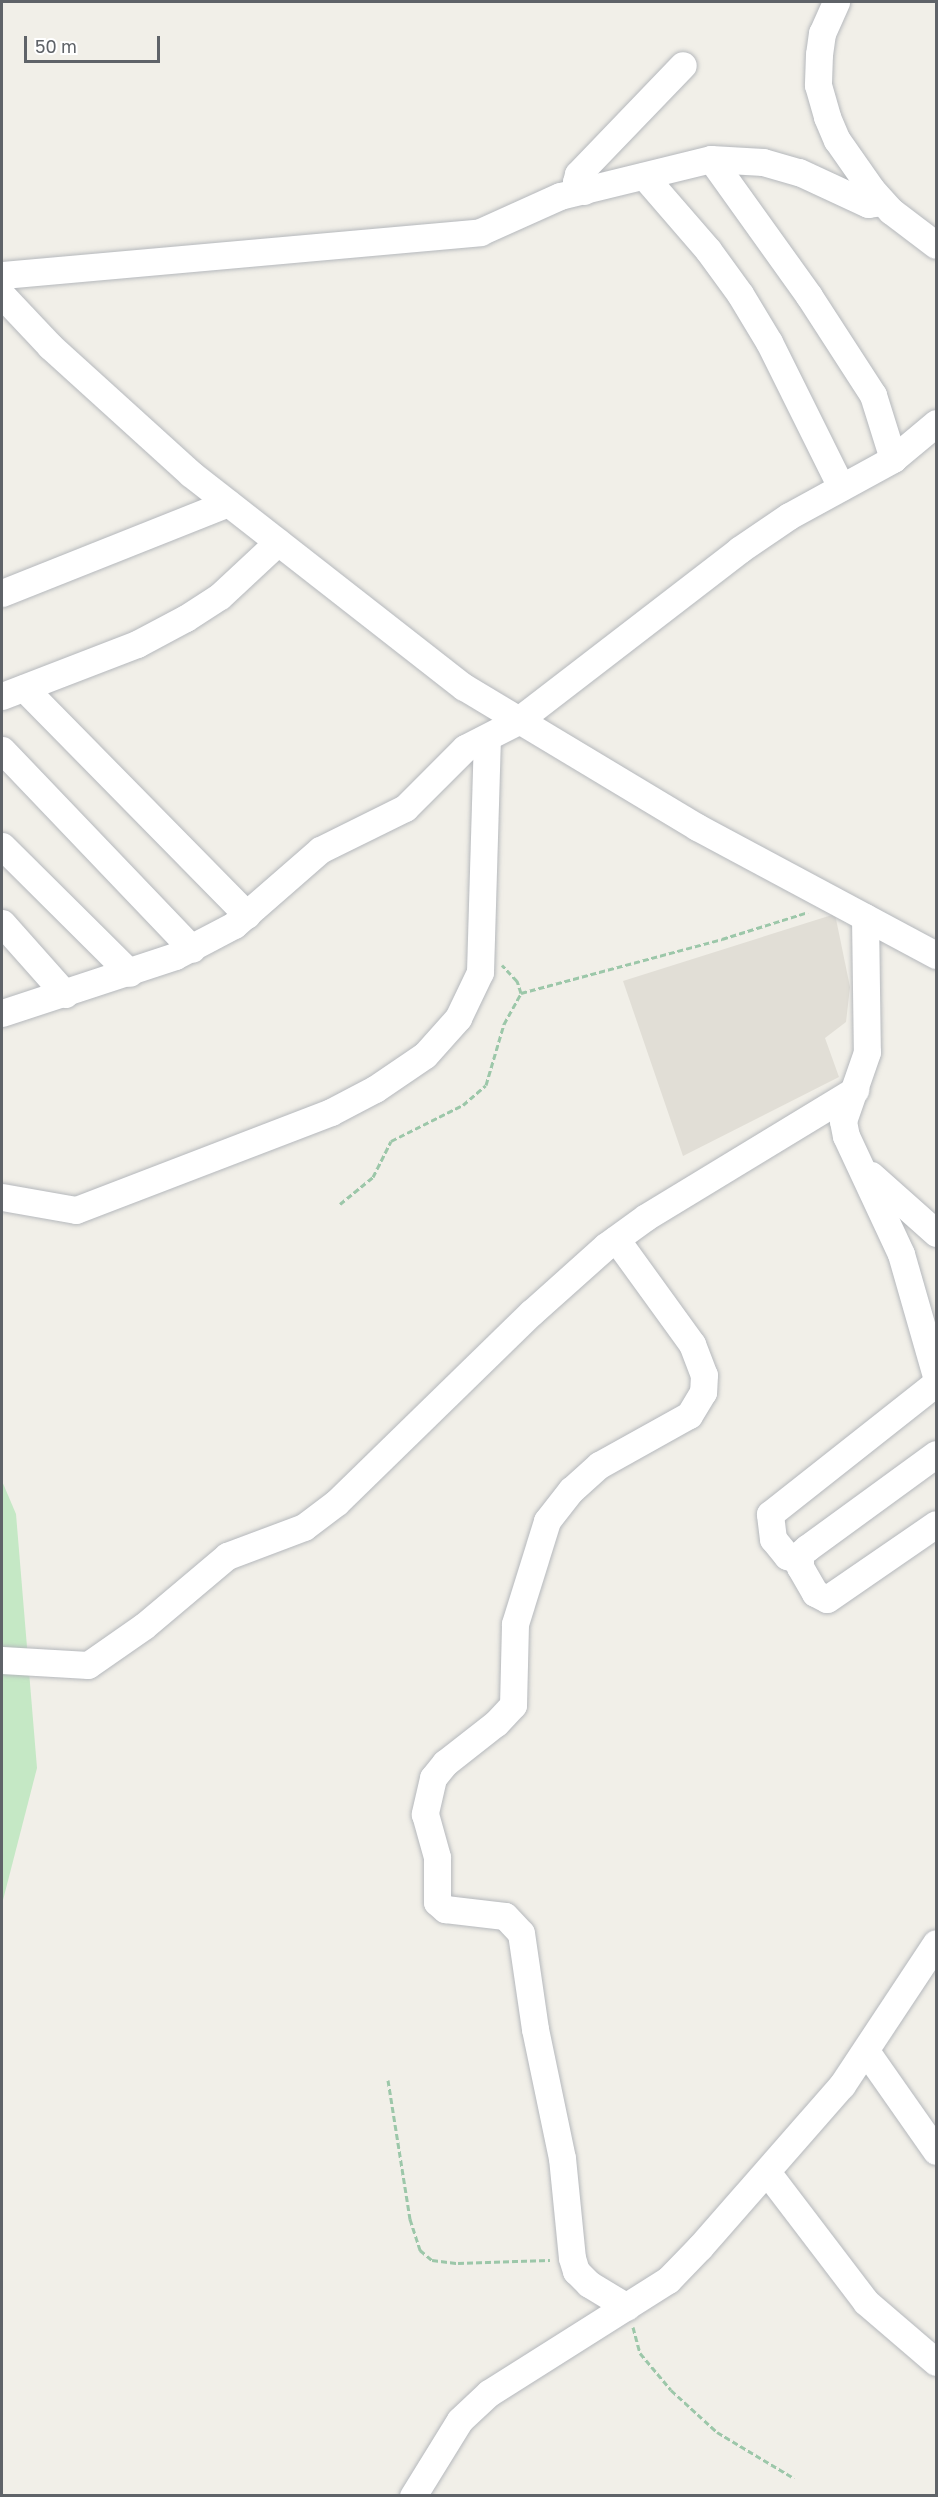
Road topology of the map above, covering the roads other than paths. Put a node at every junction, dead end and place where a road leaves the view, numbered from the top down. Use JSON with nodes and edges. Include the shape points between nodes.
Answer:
{"nodes":[{"id":1,"x":836,"y":2,"type":"edge"},
{"id":2,"x":683,"y":65,"type":"dead end"},
{"id":3,"x":711,"y":159,"type":"junction"},
{"id":4,"x":644,"y":176,"type":"junction"},
{"id":5,"x":584,"y":190,"type":"junction"},
{"id":6,"x":882,"y":202,"type":"junction"},
{"id":7,"x":936,"y":245,"type":"edge"},
{"id":8,"x":2,"y":275,"type":"edge"},
{"id":9,"x":2,"y":295,"type":"edge"},
{"id":10,"x":936,"y":423,"type":"edge"},
{"id":11,"x":893,"y":459,"type":"junction"},
{"id":12,"x":841,"y":487,"type":"junction"},
{"id":13,"x":228,"y":503,"type":"junction"},
{"id":14,"x":278,"y":542,"type":"junction"},
{"id":15,"x":2,"y":592,"type":"edge"},
{"id":16,"x":13,"y":692,"type":"edge"},
{"id":17,"x":516,"y":722,"type":"junction"},
{"id":18,"x":487,"y":738,"type":"junction"},
{"id":19,"x":2,"y":750,"type":"edge"},
{"id":20,"x":2,"y":846,"type":"edge"},
{"id":21,"x":247,"y":915,"type":"junction"},
{"id":22,"x":865,"y":917,"type":"junction"},
{"id":23,"x":2,"y":923,"type":"edge"},
{"id":24,"x":192,"y":949,"type":"junction"},
{"id":25,"x":936,"y":956,"type":"edge"},
{"id":26,"x":130,"y":973,"type":"junction"},
{"id":27,"x":65,"y":994,"type":"junction"},
{"id":28,"x":2,"y":1012,"type":"edge"},
{"id":29,"x":855,"y":1090,"type":"junction"},
{"id":30,"x":863,"y":1169,"type":"junction"},
{"id":31,"x":2,"y":1197,"type":"edge"},
{"id":32,"x":936,"y":1233,"type":"edge"},
{"id":33,"x":616,"y":1239,"type":"junction"},
{"id":34,"x":936,"y":1376,"type":"edge"},
{"id":35,"x":936,"y":1383,"type":"edge"},
{"id":36,"x":936,"y":1454,"type":"edge"},
{"id":37,"x":936,"y":1524,"type":"edge"},
{"id":38,"x":798,"y":1560,"type":"junction"},
{"id":39,"x":2,"y":1660,"type":"edge"},
{"id":40,"x":936,"y":1943,"type":"edge"},
{"id":41,"x":866,"y":2052,"type":"junction"},
{"id":42,"x":936,"y":2151,"type":"edge"},
{"id":43,"x":767,"y":2172,"type":"junction"},
{"id":44,"x":631,"y":2305,"type":"junction"},
{"id":45,"x":936,"y":2361,"type":"edge"},
{"id":46,"x":413,"y":2496,"type":"edge"}],
"edges":[{"from":1,"to":6,"type":"street","via":[[822,33],[818,85],[837,140]]},
{"from":2,"to":5,"type":"street","via":[[578,174],[576,182]]},
{"from":3,"to":4,"type":"street"},
{"from":3,"to":6,"type":"street","via":[[763,162],[799,172],[868,204]]},
{"from":3,"to":11,"type":"street","via":[[873,395]]},
{"from":4,"to":5,"type":"street"},
{"from":4,"to":12,"type":"street","via":[[740,294],[769,342]]},
{"from":5,"to":8,"type":"street","via":[[560,196],[480,232]]},
{"from":6,"to":7,"type":"street"},
{"from":9,"to":13,"type":"street","via":[[125,417]]},
{"from":10,"to":11,"type":"street"},
{"from":11,"to":12,"type":"street"},
{"from":12,"to":17,"type":"street","via":[[739,550]]},
{"from":13,"to":14,"type":"street"},
{"from":13,"to":15,"type":"street"},
{"from":14,"to":16,"type":"street","via":[[220,596],[186,618],[137,644]]},
{"from":14,"to":17,"type":"street","via":[[464,687]]},
{"from":16,"to":21,"type":"street"},
{"from":17,"to":18,"type":"street"},
{"from":17,"to":22,"type":"street","via":[[697,827]]},
{"from":18,"to":21,"type":"street","via":[[453,759],[405,808],[320,850]]},
{"from":18,"to":31,"type":"street","via":[[481,851],[482,940],[474,990],[448,1032],[425,1055],[331,1112],[76,1210]]},
{"from":19,"to":24,"type":"street"},
{"from":20,"to":26,"type":"street"},
{"from":21,"to":24,"type":"street"},
{"from":22,"to":25,"type":"street"},
{"from":22,"to":29,"type":"street","via":[[867,1052]]},
{"from":23,"to":27,"type":"street"},
{"from":24,"to":26,"type":"street"},
{"from":26,"to":27,"type":"street"},
{"from":27,"to":28,"type":"street"},
{"from":29,"to":30,"type":"street","via":[[843,1121]]},
{"from":29,"to":33,"type":"street"},
{"from":30,"to":32,"type":"street"},
{"from":30,"to":34,"type":"street","via":[[901,1254]]},
{"from":33,"to":39,"type":"street","via":[[531,1313],[337,1502],[304,1527],[227,1556],[144,1626],[88,1665]]},
{"from":33,"to":44,"type":"street","via":[[692,1344],[704,1375],[703,1392],[689,1415],[599,1465],[571,1490],[547,1521],[515,1624],[513,1705],[444,1763],[433,1778],[425,1814],[437,1857],[437,1902],[445,1909],[506,1916],[521,1933],[535,2029],[561,2158],[572,2258],[576,2271],[589,2284]]},
{"from":35,"to":38,"type":"street","via":[[770,1514],[773,1539],[784,1553]]},
{"from":36,"to":38,"type":"street","via":[[807,1548]]},
{"from":37,"to":38,"type":"street","via":[[827,1599],[808,1584]]},
{"from":40,"to":41,"type":"street"},
{"from":41,"to":42,"type":"street"},
{"from":41,"to":43,"type":"street"},
{"from":43,"to":44,"type":"street","via":[[676,2272]]},
{"from":43,"to":45,"type":"street","via":[[866,2302]]},
{"from":44,"to":46,"type":"street","via":[[548,2352],[489,2393],[460,2420]]}]}
